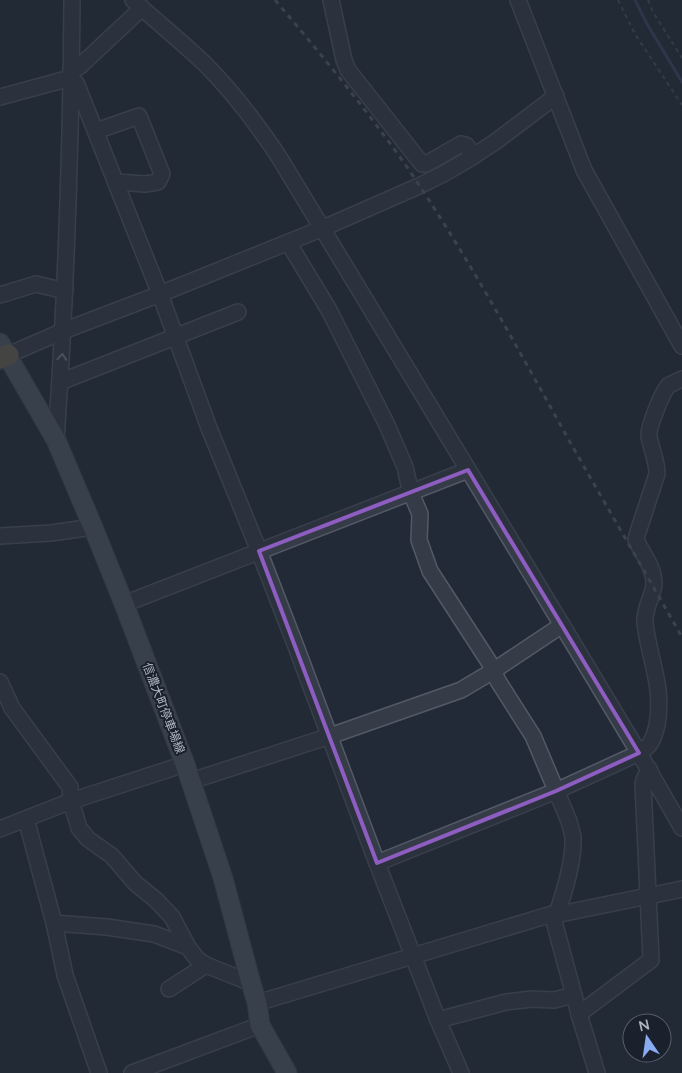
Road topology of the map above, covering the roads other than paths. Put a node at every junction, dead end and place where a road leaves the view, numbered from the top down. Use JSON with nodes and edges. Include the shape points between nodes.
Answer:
{"nodes":[{"id":1,"x":72,"y":0,"type":"edge"},
{"id":2,"x":331,"y":0,"type":"edge"},
{"id":3,"x":518,"y":0,"type":"edge"},
{"id":4,"x":137,"y":4,"type":"edge"},
{"id":5,"x":71,"y":75,"type":"junction"},
{"id":6,"x":556,"y":96,"type":"junction"},
{"id":7,"x":0,"y":98,"type":"edge"},
{"id":8,"x":96,"y":131,"type":"junction"},
{"id":9,"x":474,"y":156,"type":"junction"},
{"id":10,"x":116,"y":182,"type":"junction"},
{"id":11,"x":322,"y":229,"type":"junction"},
{"id":12,"x":288,"y":242,"type":"junction"},
{"id":13,"x":65,"y":291,"type":"junction"},
{"id":14,"x":160,"y":294,"type":"junction"},
{"id":15,"x":0,"y":295,"type":"edge"},
{"id":16,"x":238,"y":312,"type":"dead end"},
{"id":17,"x":63,"y":332,"type":"junction"},
{"id":18,"x":175,"y":337,"type":"junction"},
{"id":19,"x":682,"y":346,"type":"edge"},
{"id":20,"x":3,"y":352,"type":"edge"},
{"id":21,"x":682,"y":379,"type":"edge"},
{"id":22,"x":60,"y":382,"type":"junction"},
{"id":23,"x":56,"y":440,"type":"junction"},
{"id":24,"x":468,"y":470,"type":"junction"},
{"id":25,"x":411,"y":493,"type":"junction"},
{"id":26,"x":93,"y":527,"type":"junction"},
{"id":27,"x":0,"y":536,"type":"edge"},
{"id":28,"x":259,"y":551,"type":"junction"},
{"id":29,"x":124,"y":604,"type":"junction"},
{"id":30,"x":562,"y":624,"type":"junction"},
{"id":31,"x":493,"y":671,"type":"junction"},
{"id":32,"x":0,"y":682,"type":"edge"},
{"id":33,"x":330,"y":736,"type":"junction"},
{"id":34,"x":639,"y":753,"type":"junction"},
{"id":35,"x":648,"y":769,"type":"junction"},
{"id":36,"x":188,"y":772,"type":"junction"},
{"id":37,"x":556,"y":791,"type":"junction"},
{"id":38,"x":72,"y":801,"type":"junction"},
{"id":39,"x":26,"y":820,"type":"junction"},
{"id":40,"x":682,"y":828,"type":"edge"},
{"id":41,"x":0,"y":829,"type":"edge"},
{"id":42,"x":377,"y":863,"type":"junction"},
{"id":43,"x":682,"y":889,"type":"edge"},
{"id":44,"x":648,"y":896,"type":"junction"},
{"id":45,"x":556,"y":914,"type":"junction"},
{"id":46,"x":54,"y":923,"type":"junction"},
{"id":47,"x":188,"y":947,"type":"junction"},
{"id":48,"x":414,"y":956,"type":"junction"},
{"id":49,"x":206,"y":965,"type":"junction"},
{"id":50,"x":251,"y":983,"type":"junction"},
{"id":51,"x":169,"y":989,"type":"dead end"},
{"id":52,"x":574,"y":995,"type":"junction"},
{"id":53,"x":256,"y":1003,"type":"junction"},
{"id":54,"x":579,"y":1014,"type":"junction"},
{"id":55,"x":438,"y":1020,"type":"junction"},
{"id":56,"x":260,"y":1025,"type":"junction"},
{"id":57,"x":99,"y":1073,"type":"edge"},
{"id":58,"x":132,"y":1073,"type":"edge"},
{"id":59,"x":287,"y":1073,"type":"edge"},
{"id":60,"x":461,"y":1073,"type":"edge"},
{"id":61,"x":597,"y":1073,"type":"edge"}],
"edges":[{"from":1,"to":5,"type":"street"},
{"from":2,"to":9,"type":"street","via":[[348,70],[422,164],[461,144],[466,144]]},
{"from":3,"to":6,"type":"street"},
{"from":4,"to":5,"type":"street"},
{"from":4,"to":11,"type":"street","via":[[205,64],[241,105],[279,157]]},
{"from":5,"to":7,"type":"street"},
{"from":5,"to":8,"type":"street"},
{"from":5,"to":13,"type":"street"},
{"from":6,"to":9,"type":"street"},
{"from":6,"to":19,"type":"street","via":[[584,170]]},
{"from":8,"to":10,"type":"street"},
{"from":8,"to":10,"type":"street","via":[[139,116],[162,174],[158,182]]},
{"from":9,"to":11,"type":"street","via":[[419,186]]},
{"from":10,"to":14,"type":"street"},
{"from":11,"to":12,"type":"street"},
{"from":11,"to":24,"type":"street"},
{"from":12,"to":14,"type":"street"},
{"from":12,"to":25,"type":"street","via":[[329,310],[387,425]]},
{"from":13,"to":15,"type":"street","via":[[36,284]]},
{"from":13,"to":17,"type":"street"},
{"from":14,"to":17,"type":"street"},
{"from":14,"to":18,"type":"street"},
{"from":16,"to":18,"type":"street"},
{"from":17,"to":20,"type":"street"},
{"from":22,"to":17,"type":"street","one_way":true},
{"from":18,"to":22,"type":"street"},
{"from":18,"to":28,"type":"street"},
{"from":20,"to":23,"type":"main road","name":"信濃大町停車場線"},
{"from":21,"to":34,"type":"street","via":[[669,385],[661,397],[649,429],[657,474],[636,540],[654,580],[645,621],[659,703],[655,735]]},
{"from":22,"to":23,"type":"street"},
{"from":23,"to":26,"type":"main road","name":"信濃大町停車場線"},
{"from":24,"to":25,"type":"street"},
{"from":24,"to":30,"type":"street"},
{"from":25,"to":28,"type":"street"},
{"from":25,"to":31,"type":"street","via":[[420,514],[419,540],[430,571]]},
{"from":26,"to":27,"type":"street"},
{"from":26,"to":29,"type":"main road","name":"信濃大町停車場線"},
{"from":28,"to":29,"type":"street"},
{"from":28,"to":33,"type":"street"},
{"from":29,"to":36,"type":"main road","name":"信濃大町停車場線"},
{"from":30,"to":31,"type":"street"},
{"from":30,"to":34,"type":"street"},
{"from":31,"to":33,"type":"street","via":[[461,690]]},
{"from":31,"to":37,"type":"street","via":[[533,736]]},
{"from":32,"to":38,"type":"street","via":[[12,708],[70,787]]},
{"from":33,"to":36,"type":"street"},
{"from":33,"to":42,"type":"street"},
{"from":34,"to":35,"type":"street"},
{"from":34,"to":37,"type":"street"},
{"from":35,"to":40,"type":"street"},
{"from":35,"to":44,"type":"street","via":[[643,784]]},
{"from":36,"to":38,"type":"street"},
{"from":36,"to":50,"type":"main road","name":"信濃大町停車場線","via":[[223,878]]},
{"from":37,"to":42,"type":"street"},
{"from":37,"to":45,"type":"street","via":[[572,836],[569,873]]},
{"from":38,"to":39,"type":"street"},
{"from":38,"to":47,"type":"street","via":[[79,828],[167,911]]},
{"from":39,"to":41,"type":"street"},
{"from":39,"to":46,"type":"street"},
{"from":42,"to":48,"type":"street"},
{"from":43,"to":44,"type":"street"},
{"from":44,"to":45,"type":"street"},
{"from":44,"to":54,"type":"street","via":[[651,960]]},
{"from":45,"to":48,"type":"street"},
{"from":45,"to":52,"type":"street"},
{"from":46,"to":47,"type":"street","via":[[154,934]]},
{"from":46,"to":57,"type":"street","via":[[65,975]]},
{"from":47,"to":49,"type":"street"},
{"from":48,"to":53,"type":"street"},
{"from":48,"to":55,"type":"street"},
{"from":49,"to":50,"type":"street"},
{"from":49,"to":51,"type":"street"},
{"from":50,"to":53,"type":"main road","name":"信濃大町停車場線"},
{"from":52,"to":54,"type":"street"},
{"from":52,"to":55,"type":"street","via":[[554,1000],[506,1002]]},
{"from":53,"to":56,"type":"main road","name":"信濃大町停車場線"},
{"from":54,"to":61,"type":"street"},
{"from":55,"to":60,"type":"street"},
{"from":56,"to":58,"type":"street"},
{"from":56,"to":59,"type":"main road","name":"信濃大町停車場線"}]}
